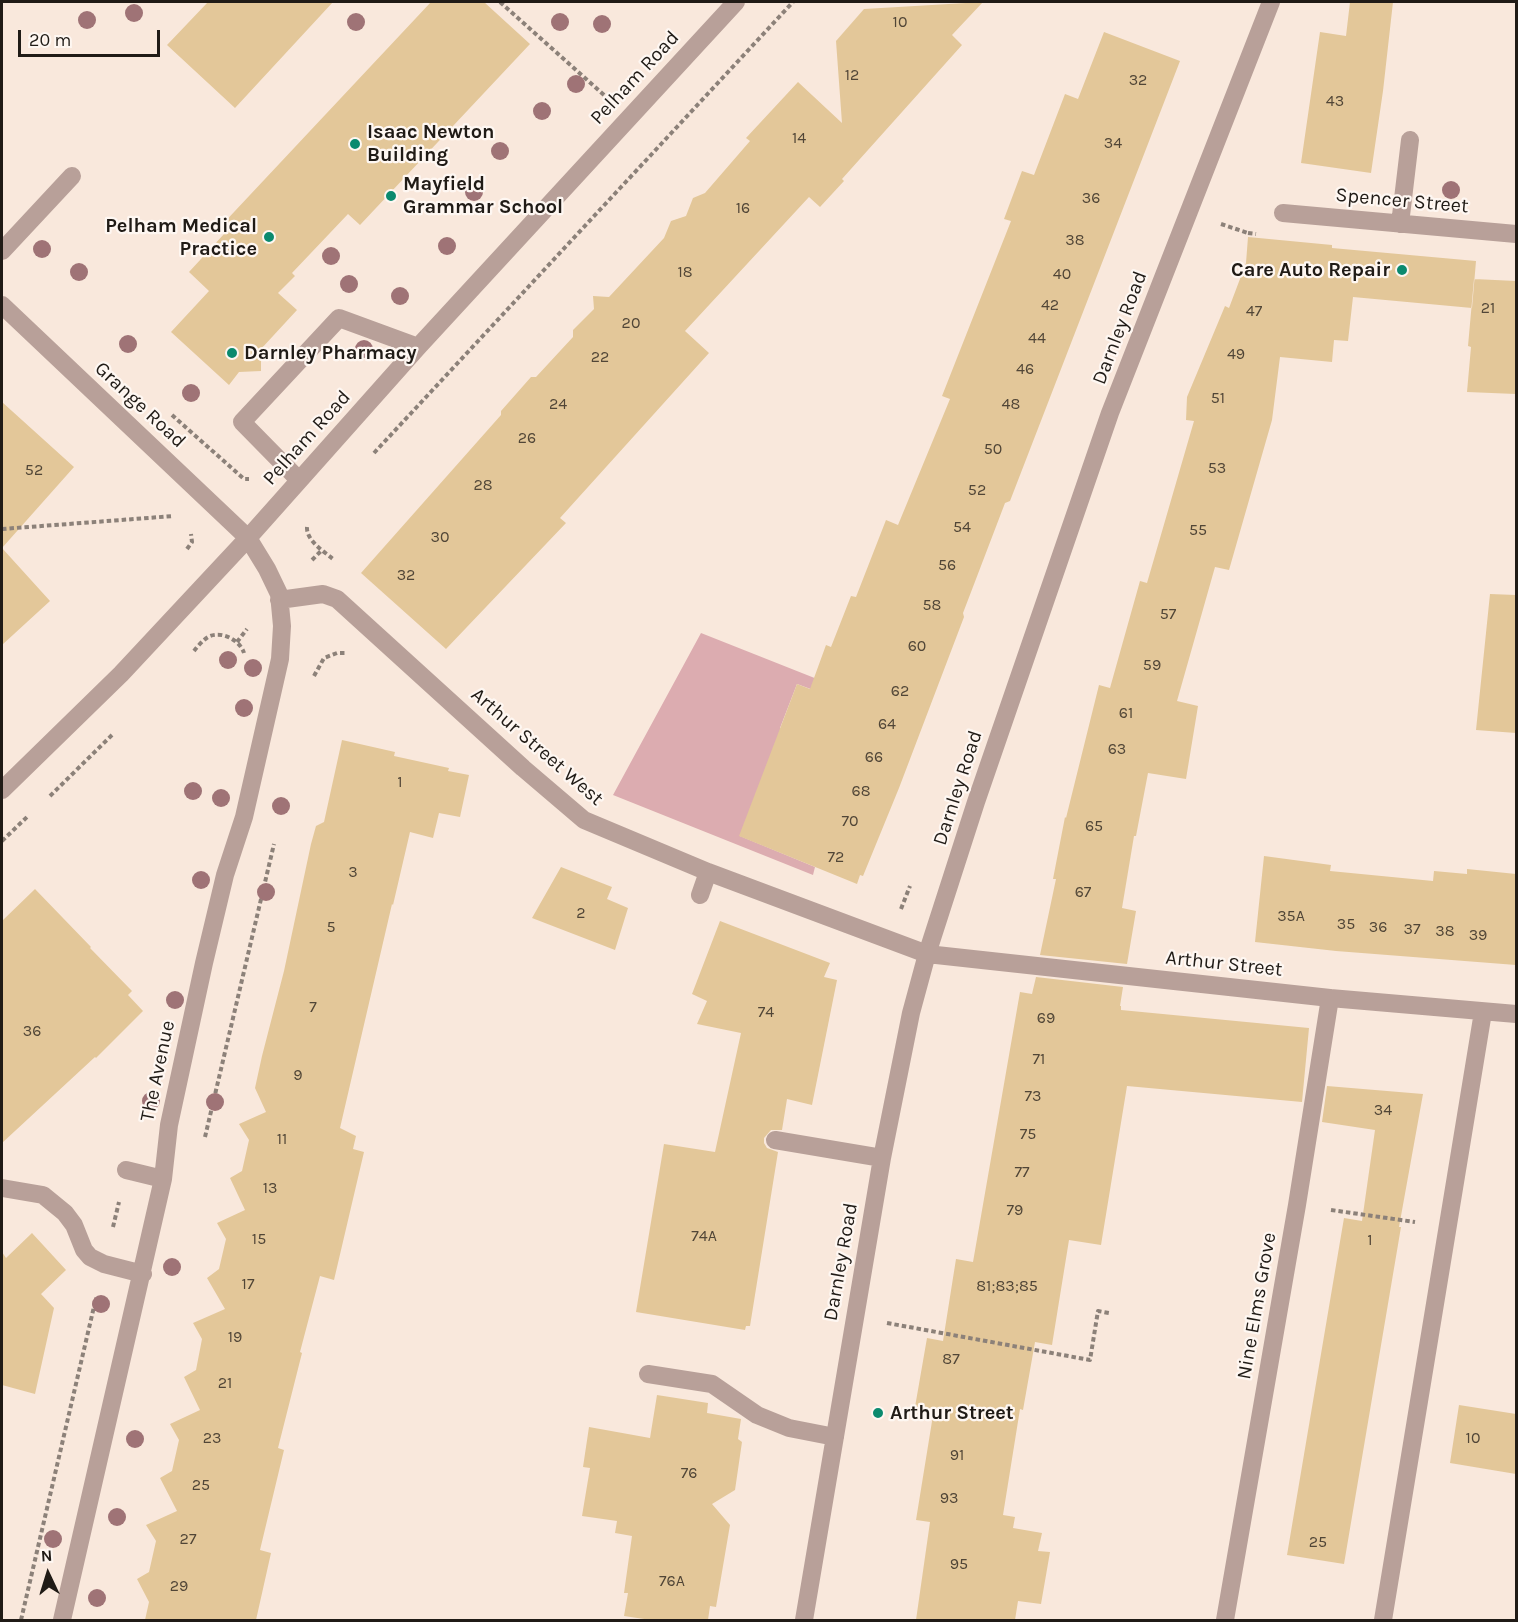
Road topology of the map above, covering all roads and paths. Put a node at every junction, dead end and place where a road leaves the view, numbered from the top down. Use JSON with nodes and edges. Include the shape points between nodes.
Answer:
{"nodes":[{"id":1,"x":500,"y":2,"type":"edge"},
{"id":2,"x":736,"y":2,"type":"edge"},
{"id":3,"x":793,"y":2,"type":"edge"},
{"id":4,"x":1271,"y":2,"type":"edge"},
{"id":5,"x":629,"y":118,"type":"junction"},
{"id":6,"x":1410,"y":140,"type":"dead end"},
{"id":7,"x":72,"y":176,"type":"dead end"},
{"id":8,"x":1189,"y":213,"type":"junction"},
{"id":9,"x":1283,"y":213,"type":"joint"},
{"id":10,"x":1221,"y":224,"type":"junction"},
{"id":11,"x":1400,"y":224,"type":"junction"},
{"id":12,"x":1217,"y":234,"type":"dead end"},
{"id":13,"x":1516,"y":234,"type":"edge"},
{"id":14,"x":2,"y":251,"type":"edge"},
{"id":15,"x":2,"y":305,"type":"edge"},
{"id":16,"x":418,"y":347,"type":"junction"},
{"id":17,"x":369,"y":458,"type":"dead end"},
{"id":18,"x":299,"y":480,"type":"junction"},
{"id":19,"x":177,"y":516,"type":"dead end"},
{"id":20,"x":308,"y":524,"type":"dead end"},
{"id":21,"x":188,"y":527,"type":"dead end"},
{"id":22,"x":2,"y":530,"type":"edge"},
{"id":23,"x":248,"y":538,"type":"junction"},
{"id":24,"x":180,"y":556,"type":"dead end"},
{"id":25,"x":339,"y":565,"type":"dead end"},
{"id":26,"x":279,"y":600,"type":"junction"},
{"id":27,"x":352,"y":654,"type":"dead end"},
{"id":28,"x":189,"y":656,"type":"dead end"},
{"id":29,"x":244,"y":656,"type":"dead end"},
{"id":30,"x":311,"y":684,"type":"dead end"},
{"id":31,"x":116,"y":731,"type":"dead end"},
{"id":32,"x":2,"y":790,"type":"edge"},
{"id":33,"x":43,"y":802,"type":"dead end"},
{"id":34,"x":35,"y":810,"type":"dead end"},
{"id":35,"x":6,"y":829,"type":"dead end"},
{"id":36,"x":10,"y":833,"type":"junction"},
{"id":37,"x":276,"y":834,"type":"dead end"},
{"id":38,"x":2,"y":842,"type":"edge"},
{"id":39,"x":708,"y":872,"type":"junction"},
{"id":40,"x":911,"y":882,"type":"dead end"},
{"id":41,"x":700,"y":895,"type":"dead end"},
{"id":42,"x":897,"y":912,"type":"dead end"},
{"id":43,"x":927,"y":954,"type":"junction"},
{"id":44,"x":1330,"y":998,"type":"junction"},
{"id":45,"x":1483,"y":1012,"type":"junction"},
{"id":46,"x":1516,"y":1014,"type":"edge"},
{"id":47,"x":775,"y":1140,"type":"dead end"},
{"id":48,"x":204,"y":1141,"type":"dead end"},
{"id":49,"x":882,"y":1158,"type":"junction"},
{"id":50,"x":126,"y":1170,"type":"dead end"},
{"id":51,"x":163,"y":1179,"type":"junction"},
{"id":52,"x":2,"y":1188,"type":"edge"},
{"id":53,"x":1297,"y":1205,"type":"junction"},
{"id":54,"x":1448,"y":1227,"type":"junction"},
{"id":55,"x":143,"y":1274,"type":"junction"},
{"id":56,"x":893,"y":1313,"type":"dead end"},
{"id":57,"x":1109,"y":1313,"type":"dead end"},
{"id":58,"x":855,"y":1318,"type":"junction"},
{"id":59,"x":892,"y":1324,"type":"junction"},
{"id":60,"x":890,"y":1335,"type":"dead end"},
{"id":61,"x":648,"y":1374,"type":"dead end"},
{"id":62,"x":836,"y":1437,"type":"junction"},
{"id":63,"x":62,"y":1620,"type":"edge"},
{"id":64,"x":804,"y":1620,"type":"edge"},
{"id":65,"x":1225,"y":1620,"type":"edge"},
{"id":66,"x":1383,"y":1620,"type":"edge"}],
"edges":[{"from":1,"to":5,"type":"path"},
{"from":2,"to":5,"type":"street","name":"Pelham Road"},
{"from":3,"to":17,"type":"path"},
{"from":4,"to":8,"type":"street","name":"Darnley Road"},
{"from":5,"to":16,"type":"street","name":"Pelham Road"},
{"from":6,"to":11,"type":"street"},
{"from":7,"to":14,"type":"street"},
{"from":8,"to":10,"type":"path"},
{"from":8,"to":43,"type":"street","name":"Darnley Road","via":[[1083,489]]},
{"from":9,"to":10,"type":"path","via":[[1248,233]]},
{"from":9,"to":11,"type":"street","name":"Spencer Street"},
{"from":10,"to":12,"type":"path"},
{"from":11,"to":13,"type":"street","name":"Spencer Street"},
{"from":15,"to":23,"type":"street","name":"Grange Road"},
{"from":16,"to":18,"type":"street","name":"Pelham Road"},
{"from":16,"to":18,"type":"street","via":[[339,318],[242,422]]},
{"from":18,"to":23,"type":"street","name":"Pelham Road"},
{"from":19,"to":22,"type":"path"},
{"from":20,"to":25,"type":"path","via":[[306,532],[310,539]]},
{"from":21,"to":24,"type":"path","via":[[192,542]]},
{"from":23,"to":26,"type":"street","name":"The Avenue","via":[[267,568]]},
{"from":23,"to":32,"type":"street","name":"Pelham Road","via":[[121,674]]},
{"from":26,"to":39,"type":"street","name":"Arthur Street West","via":[[323,594],[338,599],[584,820]]},
{"from":26,"to":51,"type":"street","name":"The Avenue","via":[[282,633],[275,682],[244,817],[204,963],[169,1125]]},
{"from":27,"to":30,"type":"path","via":[[337,653],[324,658]]},
{"from":28,"to":29,"type":"path","via":[[210,636],[220,635],[241,646]]},
{"from":31,"to":33,"type":"path"},
{"from":34,"to":36,"type":"path"},
{"from":35,"to":36,"type":"path"},
{"from":36,"to":38,"type":"path"},
{"from":37,"to":48,"type":"path"},
{"from":39,"to":41,"type":"street"},
{"from":39,"to":43,"type":"street","name":"Arthur Street West"},
{"from":40,"to":42,"type":"path"},
{"from":43,"to":44,"type":"street","name":"Arthur Street"},
{"from":43,"to":49,"type":"street","name":"Darnley Road"},
{"from":44,"to":45,"type":"street","name":"Arthur Street"},
{"from":44,"to":53,"type":"street","name":"Nine Elms Grove"},
{"from":45,"to":46,"type":"street","name":"Arthur Street"},
{"from":45,"to":54,"type":"street"},
{"from":47,"to":49,"type":"street"},
{"from":49,"to":58,"type":"street","name":"Darnley Road"},
{"from":50,"to":51,"type":"street"},
{"from":51,"to":55,"type":"street","name":"The Avenue"},
{"from":52,"to":55,"type":"street","via":[[43,1195],[65,1213],[90,1257]]},
{"from":53,"to":54,"type":"path"},
{"from":53,"to":65,"type":"street","name":"Nine Elms Grove"},
{"from":54,"to":66,"type":"street"},
{"from":55,"to":63,"type":"street","name":"The Avenue"},
{"from":56,"to":59,"type":"path"},
{"from":57,"to":59,"type":"path","via":[[1098,1311],[1090,1360]]},
{"from":58,"to":59,"type":"path"},
{"from":58,"to":62,"type":"street","name":"Darnley Road"},
{"from":59,"to":60,"type":"path"},
{"from":61,"to":62,"type":"street","via":[[712,1384],[757,1415],[789,1428]]},
{"from":62,"to":64,"type":"street","name":"Darnley Road"}]}
